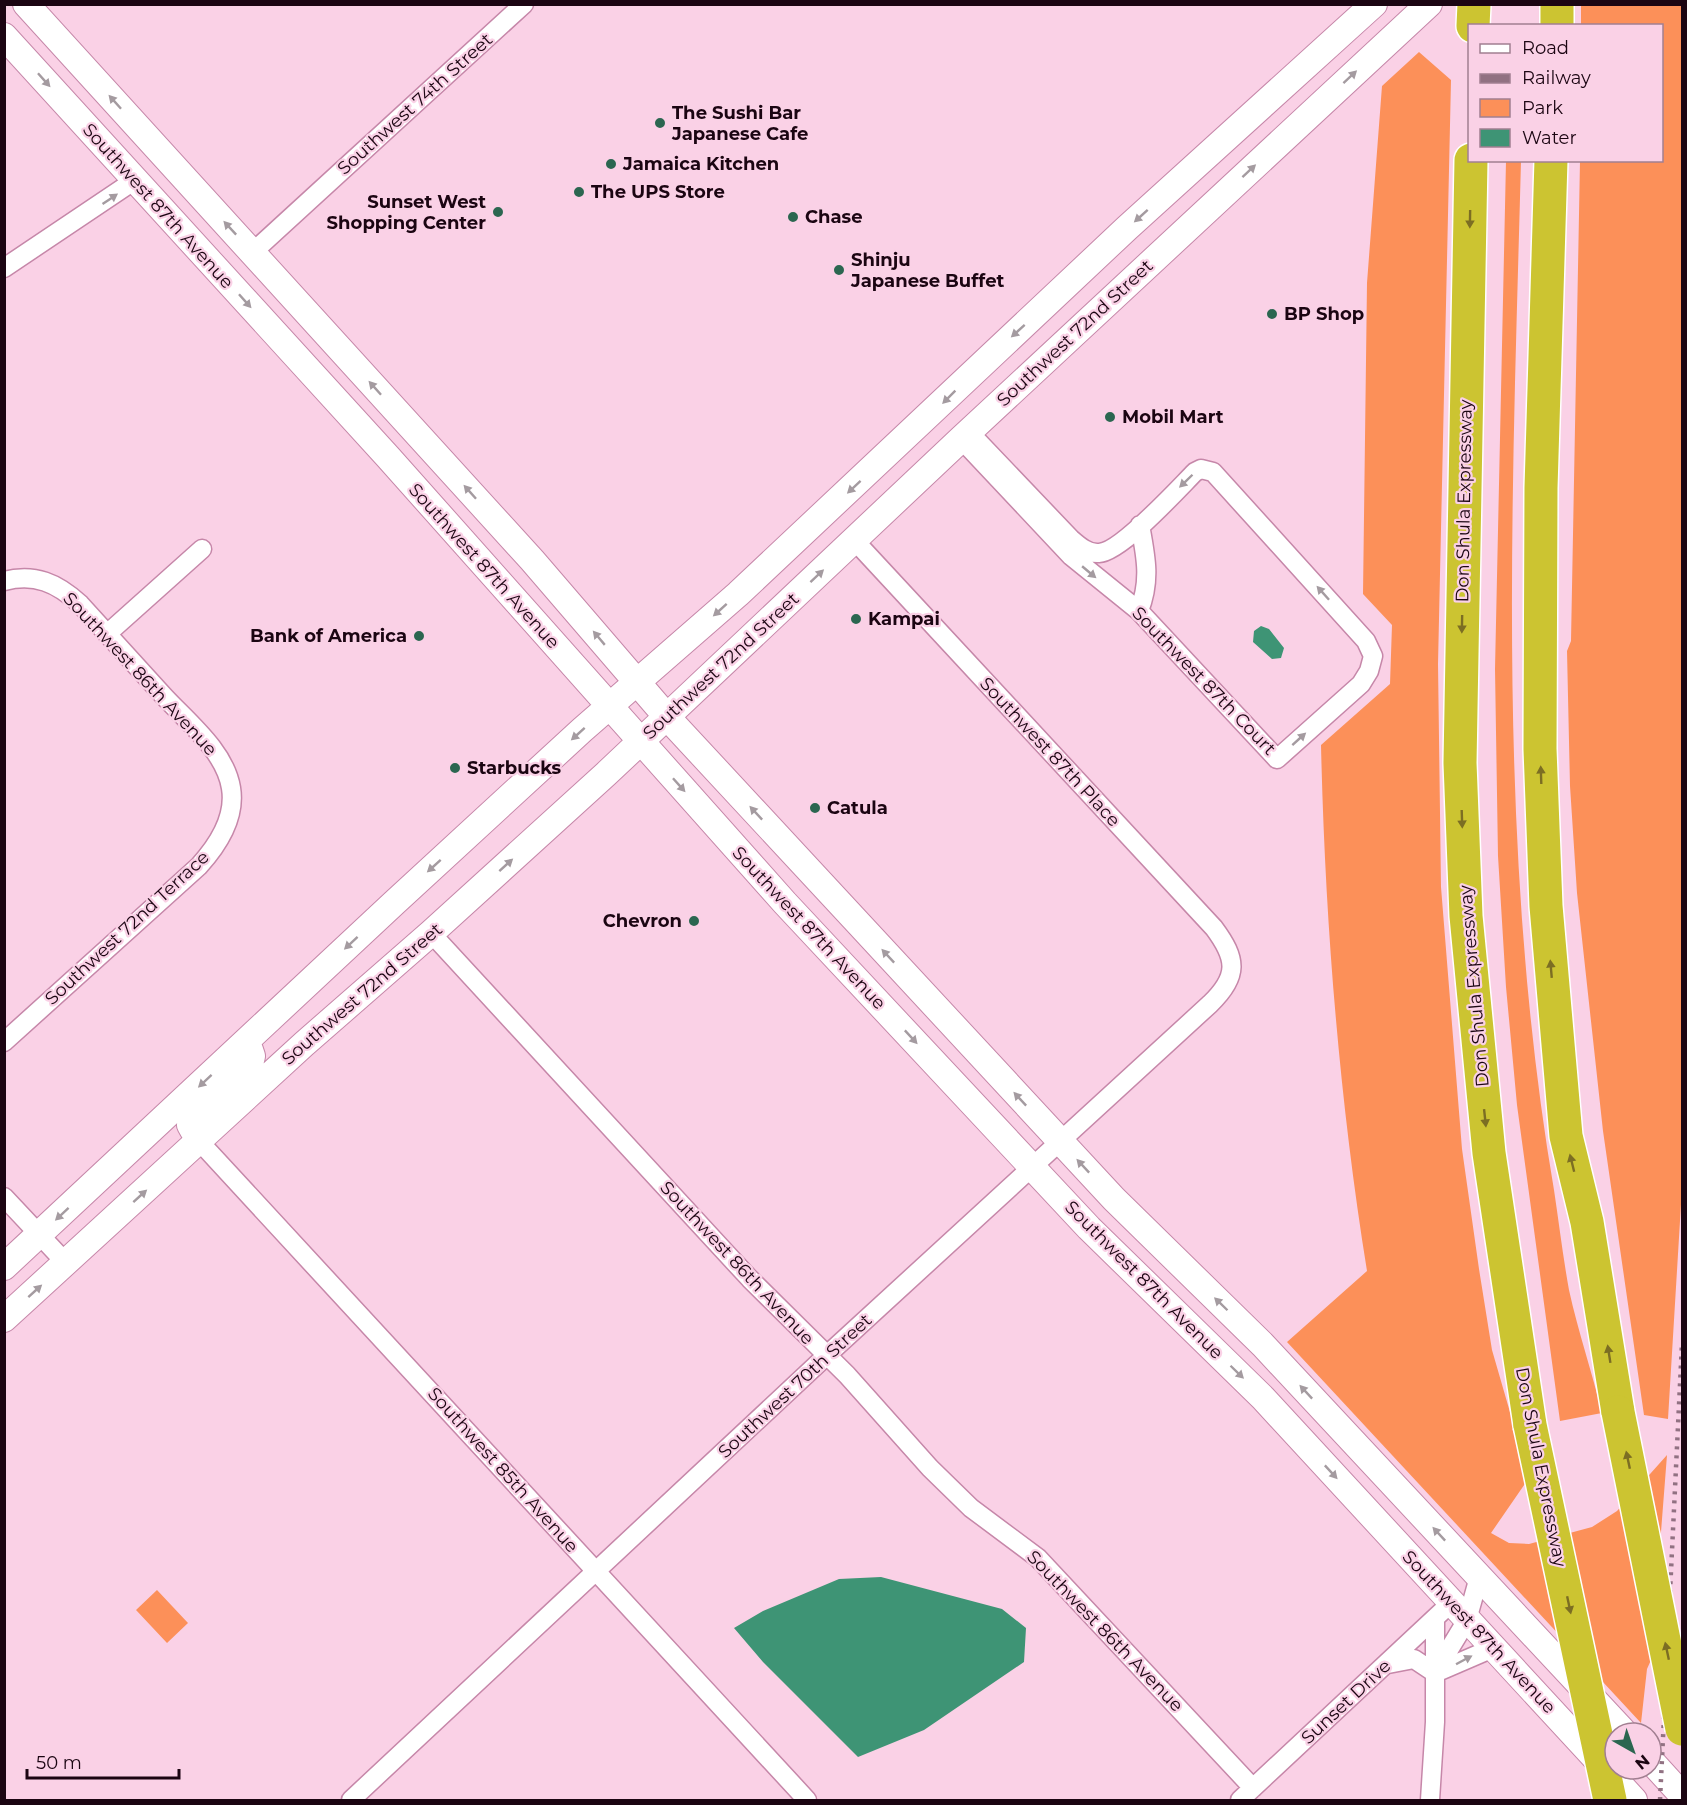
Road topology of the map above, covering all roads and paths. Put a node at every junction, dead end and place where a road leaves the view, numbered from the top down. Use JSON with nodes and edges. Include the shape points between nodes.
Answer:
{"nodes":[{"id":1,"x":27,"y":4,"type":"edge"},
{"id":2,"x":524,"y":4,"type":"edge"},
{"id":3,"x":1374,"y":4,"type":"edge"},
{"id":4,"x":1429,"y":4,"type":"edge"},
{"id":5,"x":1474,"y":4,"type":"edge"},
{"id":6,"x":1557,"y":4,"type":"edge"},
{"id":7,"x":1473,"y":24,"type":"edge"},
{"id":8,"x":1557,"y":24,"type":"edge"},
{"id":9,"x":4,"y":36,"type":"edge"},
{"id":10,"x":1282,"y":86,"type":"junction"},
{"id":11,"x":1307,"y":117,"type":"junction"},
{"id":12,"x":154,"y":145,"type":"junction"},
{"id":13,"x":1471,"y":162,"type":"edge"},
{"id":14,"x":1551,"y":162,"type":"edge"},
{"id":15,"x":135,"y":180,"type":"junction"},
{"id":16,"x":253,"y":252,"type":"junction"},
{"id":17,"x":4,"y":268,"type":"edge"},
{"id":18,"x":1045,"y":306,"type":"junction"},
{"id":19,"x":1072,"y":336,"type":"junction"},
{"id":20,"x":415,"y":431,"type":"junction"},
{"id":21,"x":965,"y":435,"type":"junction"},
{"id":22,"x":388,"y":458,"type":"junction"},
{"id":23,"x":884,"y":460,"type":"junction"},
{"id":24,"x":910,"y":488,"type":"junction"},
{"id":25,"x":1140,"y":525,"type":"junction"},
{"id":26,"x":855,"y":541,"type":"junction"},
{"id":27,"x":202,"y":549,"type":"dead end"},
{"id":28,"x":10,"y":579,"type":"edge"},
{"id":29,"x":1138,"y":611,"type":"junction"},
{"id":30,"x":107,"y":634,"type":"junction"},
{"id":31,"x":638,"y":682,"type":"junction"},
{"id":32,"x":608,"y":707,"type":"junction"},
{"id":33,"x":667,"y":717,"type":"junction"},
{"id":34,"x":640,"y":742,"type":"junction"},
{"id":35,"x":232,"y":803,"type":"joint"},
{"id":36,"x":431,"y":933,"type":"junction"},
{"id":37,"x":1233,"y":969,"type":"joint"},
{"id":38,"x":247,"y":1041,"type":"junction"},
{"id":39,"x":4,"y":1042,"type":"edge"},
{"id":40,"x":199,"y":1141,"type":"junction"},
{"id":41,"x":1060,"y":1142,"type":"junction"},
{"id":42,"x":1033,"y":1167,"type":"junction"},
{"id":43,"x":4,"y":1197,"type":"edge"},
{"id":44,"x":39,"y":1235,"type":"junction"},
{"id":45,"x":66,"y":1263,"type":"junction"},
{"id":46,"x":4,"y":1268,"type":"edge"},
{"id":47,"x":4,"y":1319,"type":"edge"},
{"id":48,"x":1263,"y":1345,"type":"junction"},
{"id":49,"x":826,"y":1356,"type":"junction"},
{"id":50,"x":1263,"y":1398,"type":"junction"},
{"id":51,"x":596,"y":1572,"type":"junction"},
{"id":52,"x":1479,"y":1577,"type":"junction"},
{"id":53,"x":1451,"y":1614,"type":"junction"},
{"id":54,"x":1493,"y":1648,"type":"junction"},
{"id":55,"x":1387,"y":1665,"type":"junction"},
{"id":56,"x":1435,"y":1673,"type":"junction"},
{"id":57,"x":1613,"y":1721,"type":"edge"},
{"id":58,"x":1683,"y":1729,"type":"edge"},
{"id":59,"x":1663,"y":1774,"type":"edge"},
{"id":60,"x":1247,"y":1794,"type":"edge"},
{"id":61,"x":1683,"y":1796,"type":"edge"},
{"id":62,"x":351,"y":1800,"type":"edge"},
{"id":63,"x":807,"y":1800,"type":"edge"},
{"id":64,"x":1430,"y":1800,"type":"edge"},
{"id":65,"x":1610,"y":1800,"type":"edge"},
{"id":66,"x":1634,"y":1800,"type":"edge"}],
"edges":[{"from":12,"to":1,"type":"main road","name":"Southwest 87th Avenue","one_way":true},
{"from":2,"to":16,"type":"street","name":"Southwest 74th Street"},
{"from":3,"to":10,"type":"main road"},
{"from":11,"to":4,"type":"main road","name":"Southwest 72nd Street","one_way":true},
{"from":5,"to":7,"type":"highway"},
{"from":6,"to":8,"type":"highway"},
{"from":9,"to":15,"type":"main road","name":"Southwest 87th Avenue","one_way":true},
{"from":10,"to":11,"type":"main road"},
{"from":10,"to":18,"type":"main road","one_way":true},
{"from":19,"to":11,"type":"main road","name":"Southwest 72nd Street","one_way":true},
{"from":12,"to":15,"type":"main road"},
{"from":16,"to":12,"type":"main road","name":"Southwest 87th Avenue","one_way":true},
{"from":13,"to":65,"type":"highway","name":"Don Shula Expressway","one_way":true,"bridge":true,"via":[[1460,763],[1466,904],[1489,1153],[1530,1425]]},
{"from":58,"to":14,"type":"highway","one_way":true,"bridge":true,"via":[[1618,1412],[1587,1222],[1566,1136],[1546,906],[1540,749],[1541,488]]},
{"from":17,"to":15,"type":"street","one_way":true},
{"from":15,"to":22,"type":"main road","name":"Southwest 87th Avenue","one_way":true},
{"from":20,"to":16,"type":"main road","name":"Southwest 87th Avenue","one_way":true},
{"from":18,"to":19,"type":"main road"},
{"from":18,"to":23,"type":"main road","one_way":true},
{"from":19,"to":21,"type":"main road","name":"Southwest 72nd Street"},
{"from":20,"to":22,"type":"main road"},
{"from":31,"to":20,"type":"main road","name":"Southwest 87th Avenue","one_way":true},
{"from":21,"to":24,"type":"main road","name":"Southwest 72nd Street"},
{"from":21,"to":25,"type":"street","name":"Southwest 87th Court","via":[[1089,552],[1115,548]]},
{"from":21,"to":29,"type":"street","name":"Southwest 87th Court","one_way":true,"via":[[1071,556]]},
{"from":22,"to":32,"type":"main road","name":"Southwest 87th Avenue"},
{"from":23,"to":24,"type":"main road"},
{"from":23,"to":31,"type":"main road","one_way":true},
{"from":24,"to":26,"type":"main road","name":"Southwest 72nd Street"},
{"from":25,"to":29,"type":"street","via":[[1148,571],[1146,592]]},
{"from":29,"to":25,"type":"street","name":"Southwest 87th Court","one_way":true,"via":[[1277,759],[1361,684],[1372,664],[1366,641],[1213,472],[1195,472]]},
{"from":33,"to":26,"type":"main road","name":"Southwest 72nd Street","one_way":true},
{"from":26,"to":37,"type":"street","name":"Southwest 87th Place","via":[[1214,927]]},
{"from":27,"to":30,"type":"street"},
{"from":28,"to":30,"type":"street","name":"Southwest 86th Avenue","via":[[37,578],[60,588]]},
{"from":30,"to":35,"type":"street","name":"Southwest 86th Avenue","via":[[218,756],[229,778]]},
{"from":31,"to":32,"type":"main road"},
{"from":31,"to":33,"type":"main road","name":"Southwest 87th Avenue"},
{"from":32,"to":34,"type":"main road","name":"Southwest 87th Avenue"},
{"from":32,"to":38,"type":"main road","one_way":true},
{"from":33,"to":34,"type":"main road","name":"Southwest 72nd Street"},
{"from":41,"to":33,"type":"main road","name":"Southwest 87th Avenue","one_way":true},
{"from":36,"to":34,"type":"main road","name":"Southwest 72nd Street","one_way":true},
{"from":34,"to":42,"type":"main road","name":"Southwest 87th Avenue","one_way":true},
{"from":35,"to":39,"type":"street","name":"Southwest 72nd Terrace","via":[[221,837],[199,866]]},
{"from":36,"to":40,"type":"main road","name":"Southwest 72nd Street"},
{"from":36,"to":49,"type":"street","name":"Southwest 86th Avenue","via":[[735,1263]]},
{"from":37,"to":41,"type":"street","name":"Southwest 70th Street","via":[[1215,1000]]},
{"from":38,"to":40,"type":"main road","via":[[252,1056],[250,1064],[190,1125]]},
{"from":38,"to":44,"type":"main road","one_way":true},
{"from":45,"to":40,"type":"main road","name":"Southwest 72nd Street","one_way":true},
{"from":40,"to":51,"type":"street","name":"Southwest 85th Avenue"},
{"from":41,"to":42,"type":"street","name":"Southwest 70th Street"},
{"from":48,"to":41,"type":"main road","name":"Southwest 87th Avenue","one_way":true},
{"from":42,"to":49,"type":"street","name":"Southwest 70th Street"},
{"from":42,"to":50,"type":"main road","name":"Southwest 87th Avenue","one_way":true,"via":[[1089,1228]]},
{"from":43,"to":44,"type":"street"},
{"from":44,"to":45,"type":"street"},
{"from":44,"to":46,"type":"main road"},
{"from":47,"to":45,"type":"main road","name":"Southwest 72nd Street","one_way":true},
{"from":48,"to":50,"type":"main road","via":[[1267,1372]]},
{"from":52,"to":48,"type":"main road","name":"Southwest 87th Avenue","one_way":true},
{"from":49,"to":51,"type":"street","name":"Southwest 70th Street"},
{"from":49,"to":60,"type":"street","name":"Southwest 86th Avenue","via":[[960,1497],[1025,1547],[1064,1584]]},
{"from":50,"to":53,"type":"main road","name":"Southwest 87th Avenue","one_way":true},
{"from":51,"to":62,"type":"street","name":"Southwest 70th Street"},
{"from":51,"to":63,"type":"street","name":"Southwest 85th Avenue"},
{"from":52,"to":53,"type":"main road"},
{"from":52,"to":57,"type":"main road","name":"Southwest 87th Avenue"},
{"from":53,"to":54,"type":"main road","name":"Southwest 87th Avenue"},
{"from":53,"to":55,"type":"street","name":"Sunset Drive"},
{"from":53,"to":56,"type":"street"},
{"from":53,"to":56,"type":"street"},
{"from":56,"to":54,"type":"street","one_way":true},
{"from":54,"to":66,"type":"main road","name":"Southwest 87th Avenue"},
{"from":55,"to":56,"type":"street","via":[[1414,1659]]},
{"from":55,"to":60,"type":"street","name":"Sunset Drive"},
{"from":56,"to":64,"type":"street"},
{"from":59,"to":61,"type":"main road"}]}
